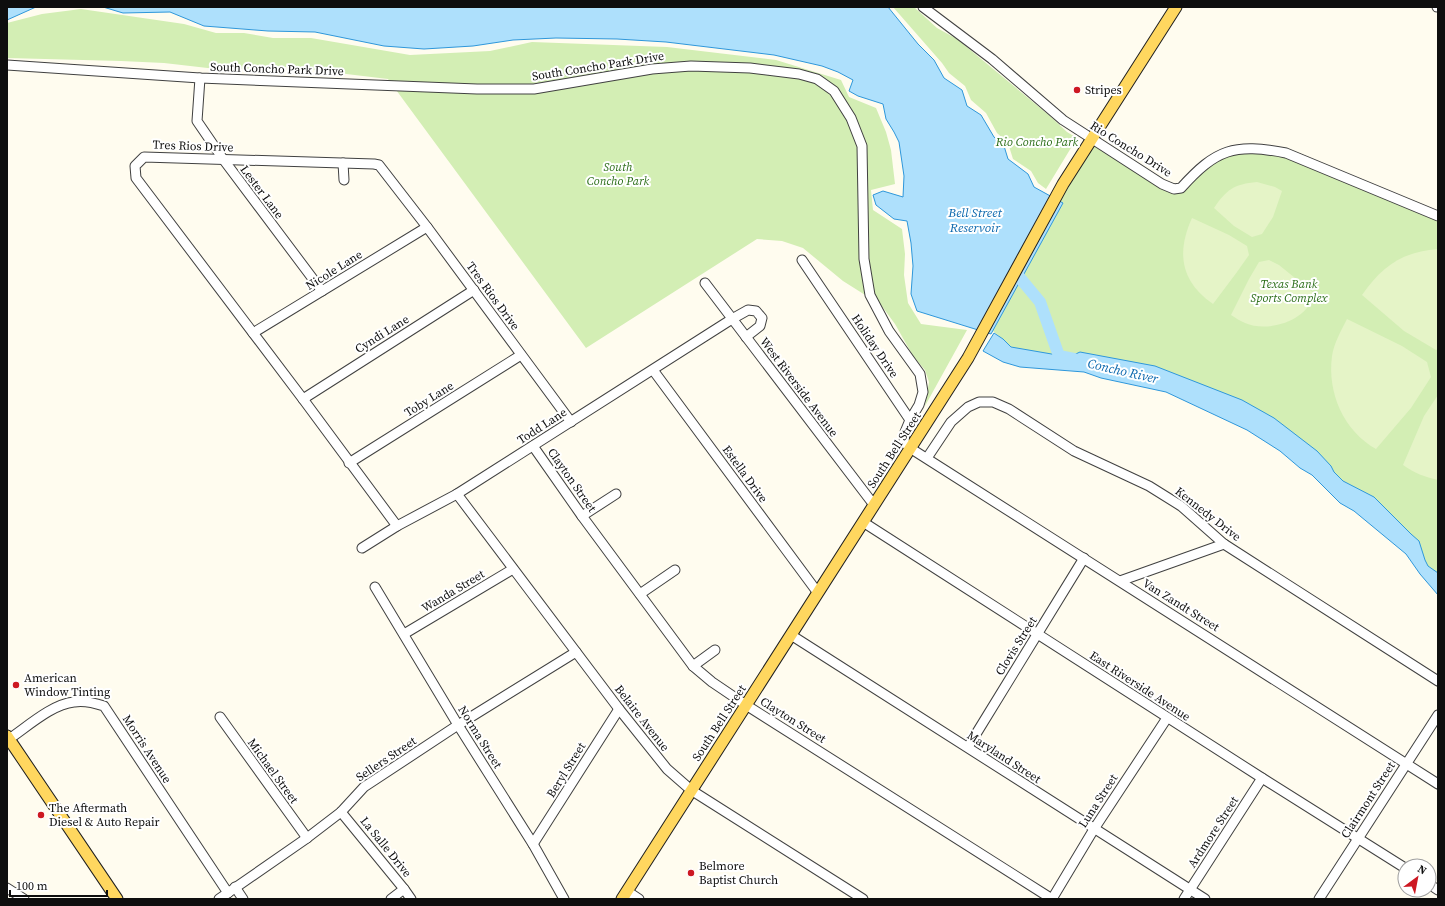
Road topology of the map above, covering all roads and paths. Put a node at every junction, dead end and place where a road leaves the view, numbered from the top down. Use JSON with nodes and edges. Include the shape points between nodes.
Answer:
{"nodes":[{"id":1,"x":923,"y":7,"type":"edge"},
{"id":2,"x":1176,"y":7,"type":"edge"},
{"id":3,"x":7,"y":65,"type":"edge"},
{"id":4,"x":200,"y":78,"type":"junction"},
{"id":5,"x":1092,"y":138,"type":"junction"},
{"id":6,"x":223,"y":159,"type":"junction"},
{"id":7,"x":343,"y":163,"type":"junction"},
{"id":8,"x":344,"y":180,"type":"dead end"},
{"id":9,"x":1438,"y":216,"type":"edge"},
{"id":10,"x":427,"y":226,"type":"junction"},
{"id":11,"x":802,"y":260,"type":"dead end"},
{"id":12,"x":705,"y":282,"type":"dead end"},
{"id":13,"x":474,"y":290,"type":"junction"},
{"id":14,"x":322,"y":291,"type":"junction"},
{"id":15,"x":732,"y":319,"type":"junction"},
{"id":16,"x":254,"y":333,"type":"junction"},
{"id":17,"x":746,"y":336,"type":"junction"},
{"id":18,"x":521,"y":355,"type":"junction"},
{"id":19,"x":653,"y":370,"type":"junction"},
{"id":20,"x":303,"y":399,"type":"junction"},
{"id":21,"x":910,"y":420,"type":"junction"},
{"id":22,"x":571,"y":422,"type":"junction"},
{"id":23,"x":533,"y":446,"type":"junction"},
{"id":24,"x":910,"y":448,"type":"junction"},
{"id":25,"x":927,"y":458,"type":"junction"},
{"id":26,"x":349,"y":463,"type":"junction"},
{"id":27,"x":457,"y":494,"type":"junction"},
{"id":28,"x":616,"y":494,"type":"dead end"},
{"id":29,"x":874,"y":505,"type":"junction"},
{"id":30,"x":582,"y":516,"type":"junction"},
{"id":31,"x":863,"y":522,"type":"junction"},
{"id":32,"x":397,"y":526,"type":"junction"},
{"id":33,"x":1224,"y":544,"type":"junction"},
{"id":34,"x":362,"y":548,"type":"dead end"},
{"id":35,"x":1084,"y":558,"type":"junction"},
{"id":36,"x":513,"y":569,"type":"junction"},
{"id":37,"x":675,"y":570,"type":"dead end"},
{"id":38,"x":1120,"y":581,"type":"junction"},
{"id":39,"x":375,"y":587,"type":"dead end"},
{"id":40,"x":818,"y":593,"type":"junction"},
{"id":41,"x":640,"y":594,"type":"junction"},
{"id":42,"x":404,"y":634,"type":"junction"},
{"id":43,"x":1038,"y":634,"type":"junction"},
{"id":44,"x":791,"y":635,"type":"junction"},
{"id":45,"x":715,"y":650,"type":"dead end"},
{"id":46,"x":576,"y":652,"type":"junction"},
{"id":47,"x":692,"y":666,"type":"junction"},
{"id":48,"x":1438,"y":681,"type":"edge"},
{"id":49,"x":746,"y":705,"type":"junction"},
{"id":50,"x":619,"y":709,"type":"junction"},
{"id":51,"x":1438,"y":715,"type":"edge"},
{"id":52,"x":220,"y":717,"type":"dead end"},
{"id":53,"x":1167,"y":718,"type":"junction"},
{"id":54,"x":458,"y":726,"type":"junction"},
{"id":55,"x":8,"y":737,"type":"edge"},
{"id":56,"x":968,"y":747,"type":"junction"},
{"id":57,"x":1406,"y":764,"type":"junction"},
{"id":58,"x":1262,"y":778,"type":"junction"},
{"id":59,"x":1438,"y":784,"type":"edge"},
{"id":60,"x":691,"y":790,"type":"junction"},
{"id":61,"x":341,"y":812,"type":"junction"},
{"id":62,"x":1094,"y":829,"type":"junction"},
{"id":63,"x":307,"y":838,"type":"junction"},
{"id":64,"x":1357,"y":838,"type":"junction"},
{"id":65,"x":533,"y":844,"type":"junction"},
{"id":66,"x":1397,"y":863,"type":"edge"},
{"id":67,"x":7,"y":888,"type":"edge"},
{"id":68,"x":404,"y":889,"type":"junction"},
{"id":69,"x":232,"y":890,"type":"junction"},
{"id":70,"x":1190,"y":890,"type":"junction"},
{"id":71,"x":624,"y":895,"type":"edge"},
{"id":72,"x":24,"y":899,"type":"edge"},
{"id":73,"x":117,"y":899,"type":"edge"},
{"id":74,"x":219,"y":899,"type":"edge"},
{"id":75,"x":243,"y":899,"type":"edge"},
{"id":76,"x":391,"y":899,"type":"edge"},
{"id":77,"x":411,"y":899,"type":"edge"},
{"id":78,"x":564,"y":899,"type":"edge"},
{"id":79,"x":639,"y":899,"type":"edge"},
{"id":80,"x":863,"y":899,"type":"edge"},
{"id":81,"x":1052,"y":899,"type":"edge"},
{"id":82,"x":1184,"y":899,"type":"edge"},
{"id":83,"x":1204,"y":899,"type":"edge"},
{"id":84,"x":1319,"y":899,"type":"edge"}],
"edges":[{"from":1,"to":5,"type":"street","name":"Rio Concho Drive","via":[[992,59],[1063,120]]},
{"from":2,"to":5,"type":"main road","name":"South Bell Street"},
{"from":3,"to":4,"type":"street","name":"South Concho Park Drive"},
{"from":4,"to":6,"type":"street","name":"Lester Lane","via":[[197,120]]},
{"from":4,"to":21,"type":"street","name":"South Concho Park Drive","via":[[534,89],[652,69],[691,66],[750,68],[799,74],[817,79],[834,91],[851,118],[862,146],[864,259],[870,295],[889,331],[920,374],[923,392]]},
{"from":5,"to":9,"type":"street","name":"Rio Concho Drive","via":[[1162,184],[1174,189],[1181,188],[1197,171],[1218,155],[1240,148],[1263,148],[1286,153]]},
{"from":5,"to":24,"type":"main road","name":"South Bell Street","via":[[1063,184],[968,358]]},
{"from":6,"to":7,"type":"street","name":"Tres Rios Drive"},
{"from":6,"to":14,"type":"street","name":"Lester Lane"},
{"from":6,"to":16,"type":"street","name":"Tres Rios Drive","via":[[144,157],[135,166],[136,178]]},
{"from":7,"to":8,"type":"street"},
{"from":7,"to":10,"type":"street","name":"Tres Rios Drive","via":[[379,165]]},
{"from":10,"to":13,"type":"street","name":"Tres Rios Drive"},
{"from":10,"to":14,"type":"street","name":"Nicole Lane"},
{"from":11,"to":21,"type":"street","name":"Holiday Drive"},
{"from":12,"to":15,"type":"street","name":"West Riverside Avenue"},
{"from":13,"to":18,"type":"street","name":"Tres Rios Drive"},
{"from":13,"to":20,"type":"street","name":"Cyndi Lane"},
{"from":14,"to":16,"type":"street","name":"Nicole Lane"},
{"from":15,"to":17,"type":"street","name":"West Riverside Avenue"},
{"from":15,"to":17,"type":"street","name":"Todd Lane","via":[[748,310],[756,311],[762,318],[760,326]]},
{"from":15,"to":19,"type":"street","name":"Todd Lane"},
{"from":16,"to":20,"type":"street","name":"Tres Rios Drive"},
{"from":17,"to":29,"type":"street","name":"West Riverside Avenue"},
{"from":18,"to":22,"type":"street","name":"Tres Rios Drive"},
{"from":18,"to":26,"type":"street","name":"Toby Lane"},
{"from":19,"to":22,"type":"street","name":"Todd Lane"},
{"from":19,"to":40,"type":"street","name":"Estella Drive"},
{"from":20,"to":26,"type":"street","name":"Tres Rios Drive"},
{"from":21,"to":24,"type":"street","via":[[904,442]]},
{"from":22,"to":23,"type":"street","name":"Todd Lane"},
{"from":23,"to":27,"type":"street","name":"Todd Lane"},
{"from":23,"to":30,"type":"street","name":"Clayton Street"},
{"from":24,"to":25,"type":"street","name":"Van Zandt Street"},
{"from":24,"to":29,"type":"main road","name":"South Bell Street"},
{"from":25,"to":33,"type":"street","name":"Kennedy Drive","via":[[951,422],[968,407],[979,402],[993,402],[1009,409],[1074,451],[1149,486],[1181,506]]},
{"from":25,"to":35,"type":"street","name":"Van Zandt Street"},
{"from":26,"to":32,"type":"street","name":"Tres Rios Drive"},
{"from":27,"to":32,"type":"street","name":"Todd Lane"},
{"from":27,"to":36,"type":"street","name":"Belaire Avenue"},
{"from":28,"to":30,"type":"street"},
{"from":29,"to":31,"type":"main road","name":"South Bell Street"},
{"from":30,"to":41,"type":"street","name":"Clayton Street"},
{"from":31,"to":40,"type":"main road","name":"South Bell Street"},
{"from":31,"to":43,"type":"street","name":"East Riverside Avenue"},
{"from":32,"to":34,"type":"street","name":"Todd Lane"},
{"from":33,"to":38,"type":"street"},
{"from":33,"to":48,"type":"street","name":"Kennedy Drive"},
{"from":35,"to":38,"type":"street","name":"Van Zandt Street"},
{"from":35,"to":43,"type":"street","name":"Clovis Street"},
{"from":36,"to":42,"type":"street","name":"Wanda Street"},
{"from":36,"to":46,"type":"street","name":"Belaire Avenue"},
{"from":37,"to":41,"type":"street"},
{"from":38,"to":57,"type":"street","name":"Van Zandt Street"},
{"from":39,"to":42,"type":"street","name":"Norma Street"},
{"from":40,"to":44,"type":"main road","name":"South Bell Street"},
{"from":41,"to":47,"type":"street","name":"Clayton Street"},
{"from":42,"to":54,"type":"street","name":"Norma Street"},
{"from":43,"to":53,"type":"street","name":"East Riverside Avenue"},
{"from":43,"to":56,"type":"street","name":"Clovis Street"},
{"from":44,"to":49,"type":"main road","name":"South Bell Street"},
{"from":44,"to":56,"type":"street","name":"Maryland Street"},
{"from":45,"to":47,"type":"street"},
{"from":46,"to":50,"type":"street","name":"Belaire Avenue"},
{"from":46,"to":54,"type":"street","name":"Sellers Street"},
{"from":47,"to":49,"type":"street","name":"Clayton Street"},
{"from":49,"to":60,"type":"main road","name":"South Bell Street"},
{"from":49,"to":81,"type":"street","name":"Clayton Street"},
{"from":50,"to":60,"type":"street","name":"Belaire Avenue","via":[[667,770]]},
{"from":50,"to":65,"type":"street","name":"Beryl Street"},
{"from":51,"to":57,"type":"street","name":"Clairmont Street"},
{"from":52,"to":63,"type":"street","name":"Michael Street"},
{"from":53,"to":58,"type":"street","name":"East Riverside Avenue"},
{"from":53,"to":62,"type":"street","name":"Luna Street"},
{"from":54,"to":61,"type":"street","name":"Sellers Street","via":[[364,787]]},
{"from":54,"to":65,"type":"street","name":"Norma Street"},
{"from":55,"to":69,"type":"street","name":"Morris Avenue","via":[[54,708],[73,702],[91,702],[104,706]]},
{"from":55,"to":73,"type":"main road"},
{"from":56,"to":62,"type":"street","name":"Maryland Street"},
{"from":57,"to":59,"type":"street","name":"Van Zandt Street"},
{"from":57,"to":64,"type":"street","name":"Clairmont Street"},
{"from":58,"to":64,"type":"street","name":"East Riverside Avenue"},
{"from":58,"to":70,"type":"street","name":"Ardmore Street"},
{"from":60,"to":71,"type":"main road","name":"South Bell Street"},
{"from":60,"to":80,"type":"street","name":"Belaire Avenue"},
{"from":61,"to":63,"type":"street","name":"Sellers Street"},
{"from":61,"to":68,"type":"street","name":"La Salle Drive"},
{"from":62,"to":70,"type":"street","name":"Maryland Street"},
{"from":62,"to":81,"type":"street","name":"Luna Street"},
{"from":63,"to":69,"type":"street","name":"Sellers Street"},
{"from":64,"to":66,"type":"street","name":"East Riverside Avenue"},
{"from":64,"to":84,"type":"street","name":"Clairmont Street"},
{"from":65,"to":78,"type":"street","name":"Norma Street"},
{"from":67,"to":72,"type":"street"},
{"from":68,"to":76,"type":"street"},
{"from":68,"to":77,"type":"street","name":"La Salle Drive"},
{"from":69,"to":74,"type":"street","name":"Sellers Street"},
{"from":69,"to":75,"type":"street","name":"Morris Avenue"},
{"from":70,"to":82,"type":"street","name":"Ardmore Street"},
{"from":70,"to":83,"type":"street","name":"Maryland Street"},
{"from":71,"to":79,"type":"street"}]}
